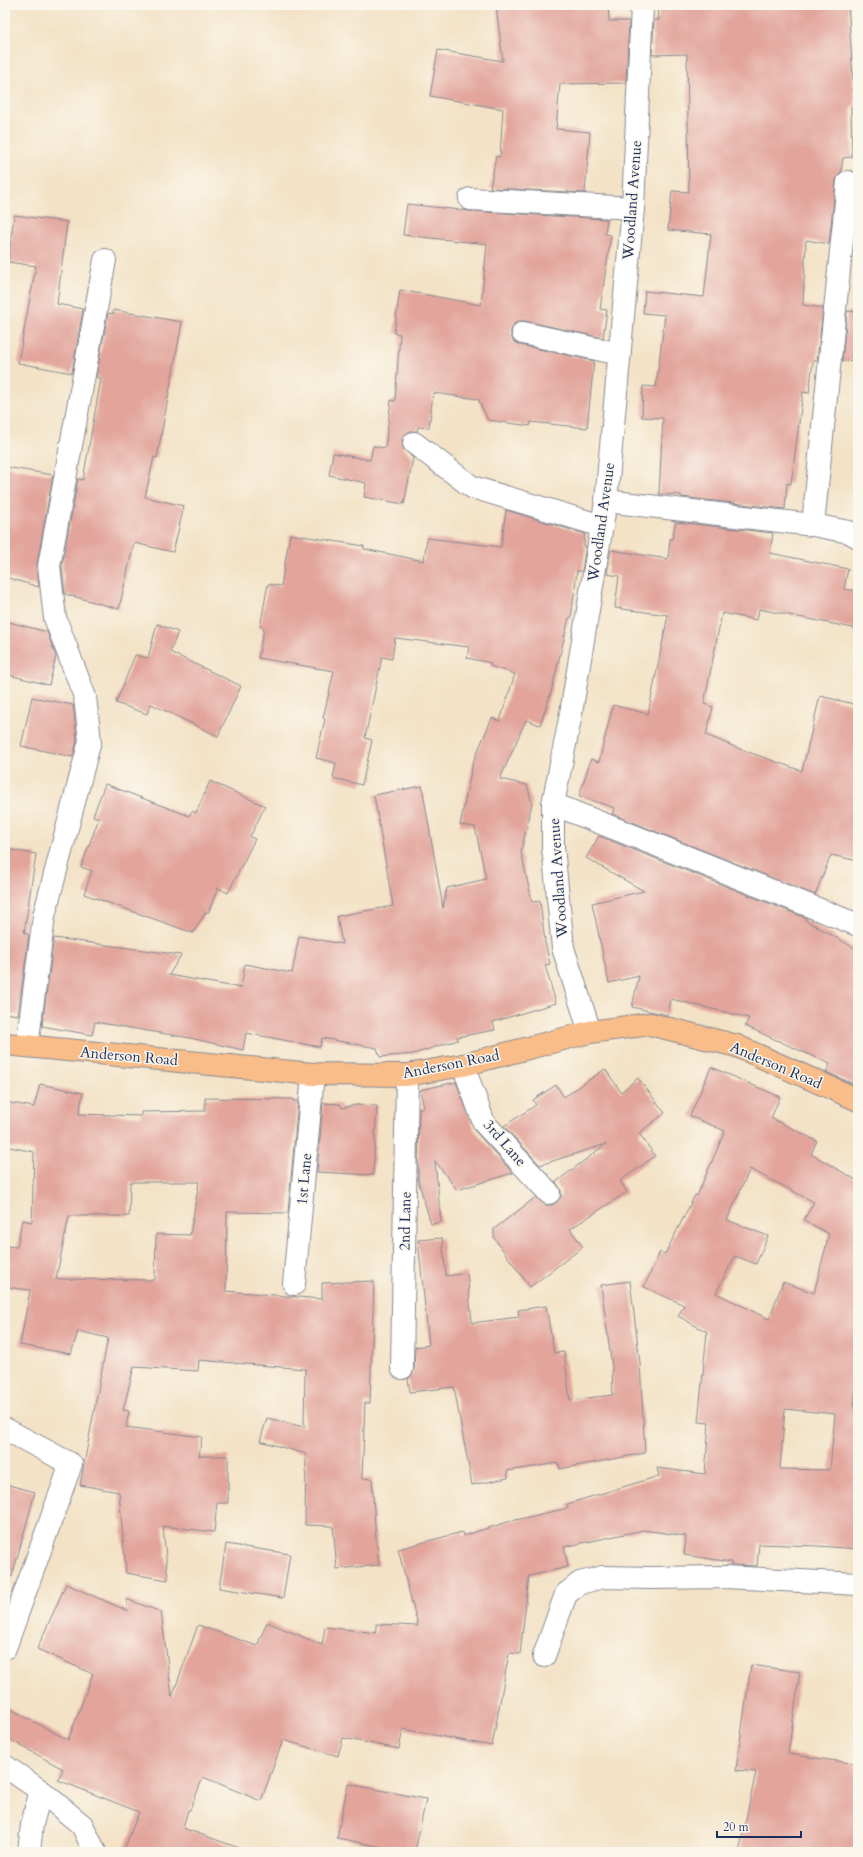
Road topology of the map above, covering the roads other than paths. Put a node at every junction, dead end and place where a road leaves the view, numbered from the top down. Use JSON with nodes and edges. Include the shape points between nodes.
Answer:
{"nodes":[{"id":1,"x":642,"y":5,"type":"edge"},
{"id":2,"x":848,"y":182,"type":"dead end"},
{"id":3,"x":470,"y":199,"type":"dead end"},
{"id":4,"x":634,"y":208,"type":"junction"},
{"id":5,"x":105,"y":260,"type":"dead end"},
{"id":6,"x":523,"y":333,"type":"dead end"},
{"id":7,"x":620,"y":354,"type":"junction"},
{"id":8,"x":414,"y":443,"type":"dead end"},
{"id":9,"x":606,"y":501,"type":"junction"},
{"id":10,"x":813,"y":525,"type":"junction"},
{"id":11,"x":602,"y":526,"type":"junction"},
{"id":12,"x":858,"y":537,"type":"edge"},
{"id":13,"x":553,"y":804,"type":"junction"},
{"id":14,"x":858,"y":925,"type":"edge"},
{"id":15,"x":590,"y":1032,"type":"junction"},
{"id":16,"x":11,"y":1047,"type":"edge"},
{"id":17,"x":463,"y":1065,"type":"junction"},
{"id":18,"x":313,"y":1074,"type":"junction"},
{"id":19,"x":407,"y":1075,"type":"junction"},
{"id":20,"x":858,"y":1100,"type":"edge"},
{"id":21,"x":549,"y":1193,"type":"dead end"},
{"id":22,"x":294,"y":1284,"type":"dead end"},
{"id":23,"x":402,"y":1368,"type":"dead end"},
{"id":24,"x":5,"y":1429,"type":"edge"},
{"id":25,"x":858,"y":1584,"type":"edge"},
{"id":26,"x":5,"y":1648,"type":"edge"},
{"id":27,"x":544,"y":1656,"type":"dead end"},
{"id":28,"x":5,"y":1766,"type":"edge"},
{"id":29,"x":41,"y":1791,"type":"junction"},
{"id":30,"x":29,"y":1852,"type":"edge"},
{"id":31,"x":95,"y":1852,"type":"edge"}],
"edges":[{"from":1,"to":4,"type":"street","name":"Woodland Avenue"},
{"from":2,"to":10,"type":"street"},
{"from":3,"to":4,"type":"street"},
{"from":4,"to":7,"type":"street","name":"Woodland Avenue"},
{"from":5,"to":16,"type":"street","via":[[49,566],[55,618],[85,696],[90,741]]},
{"from":6,"to":7,"type":"street"},
{"from":7,"to":9,"type":"street","name":"Woodland Avenue"},
{"from":8,"to":11,"type":"street","via":[[472,488]]},
{"from":9,"to":10,"type":"street"},
{"from":9,"to":11,"type":"street","name":"Woodland Avenue"},
{"from":10,"to":12,"type":"street","via":[[849,532]]},
{"from":11,"to":13,"type":"street","name":"Woodland Avenue"},
{"from":13,"to":14,"type":"street"},
{"from":13,"to":15,"type":"street","name":"Woodland Avenue","via":[[553,847],[563,948]]},
{"from":15,"to":17,"type":"main road","name":"Anderson Road"},
{"from":15,"to":20,"type":"main road","name":"Anderson Road","via":[[650,1024],[737,1046]]},
{"from":16,"to":18,"type":"main road","name":"Anderson Road"},
{"from":17,"to":19,"type":"main road","name":"Anderson Road"},
{"from":17,"to":21,"type":"street","name":"3rd Lane","via":[[484,1123]]},
{"from":18,"to":19,"type":"main road","name":"Anderson Road"},
{"from":18,"to":22,"type":"street","name":"1st Lane"},
{"from":19,"to":23,"type":"street","name":"2nd Lane"},
{"from":24,"to":26,"type":"street","via":[[71,1464]]},
{"from":25,"to":27,"type":"street","via":[[725,1577],[603,1577],[580,1583],[566,1594]]},
{"from":28,"to":29,"type":"street"},
{"from":29,"to":30,"type":"street","via":[[32,1824]]},
{"from":29,"to":31,"type":"street","via":[[82,1825]]}]}
